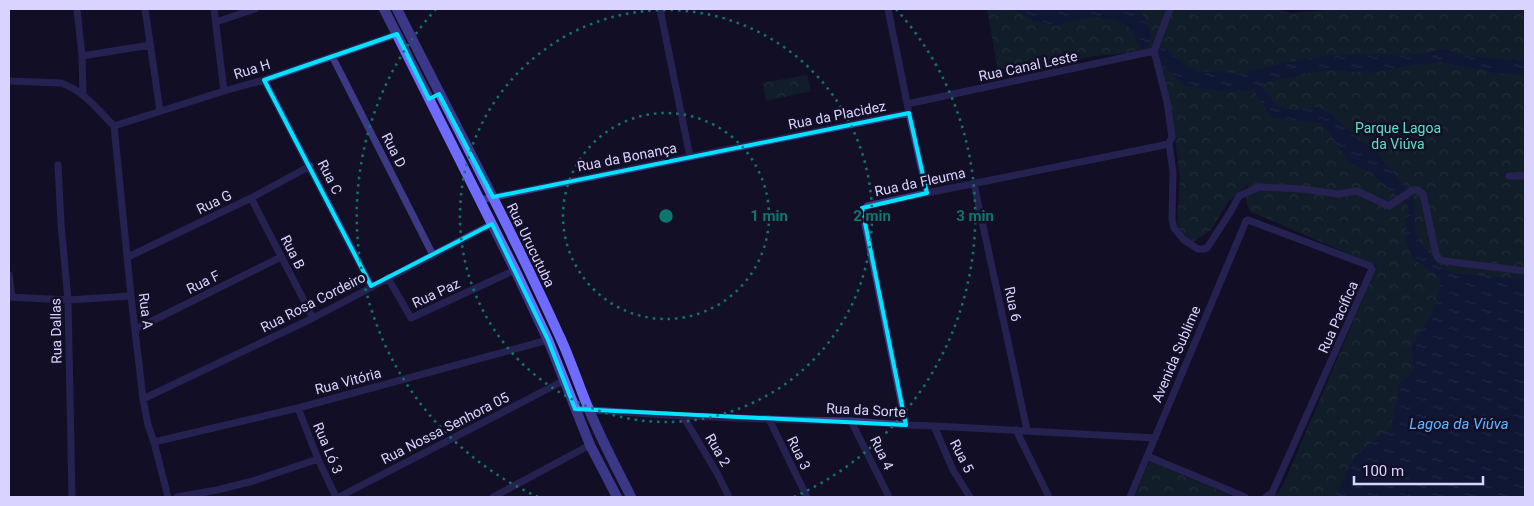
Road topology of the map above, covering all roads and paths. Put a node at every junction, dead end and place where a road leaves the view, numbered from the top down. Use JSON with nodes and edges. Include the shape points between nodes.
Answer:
{"nodes":[{"id":1,"x":77,"y":9,"type":"edge"},
{"id":2,"x":145,"y":9,"type":"edge"},
{"id":3,"x":214,"y":9,"type":"edge"},
{"id":4,"x":255,"y":9,"type":"edge"},
{"id":5,"x":384,"y":9,"type":"edge"},
{"id":6,"x":397,"y":9,"type":"edge"},
{"id":7,"x":660,"y":9,"type":"edge"},
{"id":8,"x":888,"y":9,"type":"edge"},
{"id":9,"x":1170,"y":9,"type":"edge"},
{"id":10,"x":216,"y":22,"type":"junction"},
{"id":11,"x":396,"y":34,"type":"junction"},
{"id":12,"x":150,"y":45,"type":"junction"},
{"id":13,"x":1154,"y":51,"type":"junction"},
{"id":14,"x":82,"y":56,"type":"junction"},
{"id":15,"x":332,"y":56,"type":"junction"},
{"id":16,"x":429,"y":74,"type":"junction"},
{"id":17,"x":264,"y":80,"type":"junction"},
{"id":18,"x":419,"y":80,"type":"junction"},
{"id":19,"x":9,"y":81,"type":"edge"},
{"id":20,"x":224,"y":91,"type":"junction"},
{"id":21,"x":439,"y":94,"type":"junction"},
{"id":22,"x":83,"y":95,"type":"junction"},
{"id":23,"x":429,"y":99,"type":"junction"},
{"id":24,"x":907,"y":104,"type":"junction"},
{"id":25,"x":160,"y":111,"type":"junction"},
{"id":26,"x":909,"y":113,"type":"junction"},
{"id":27,"x":114,"y":126,"type":"junction"},
{"id":28,"x":1170,"y":142,"type":"junction"},
{"id":29,"x":690,"y":158,"type":"junction"},
{"id":30,"x":58,"y":165,"type":"dead end"},
{"id":31,"x":310,"y":166,"type":"junction"},
{"id":32,"x":1510,"y":176,"type":"dead end"},
{"id":33,"x":1525,"y":176,"type":"edge"},
{"id":34,"x":974,"y":184,"type":"junction"},
{"id":35,"x":927,"y":193,"type":"junction"},
{"id":36,"x":493,"y":197,"type":"junction"},
{"id":37,"x":251,"y":198,"type":"junction"},
{"id":38,"x":480,"y":200,"type":"junction"},
{"id":39,"x":1246,"y":221,"type":"joint"},
{"id":40,"x":492,"y":224,"type":"junction"},
{"id":41,"x":433,"y":255,"type":"junction"},
{"id":42,"x":128,"y":257,"type":"junction"},
{"id":43,"x":281,"y":257,"type":"junction"},
{"id":44,"x":515,"y":270,"type":"junction"},
{"id":45,"x":1525,"y":270,"type":"edge"},
{"id":46,"x":9,"y":275,"type":"edge"},
{"id":47,"x":388,"y":278,"type":"junction"},
{"id":48,"x":371,"y":286,"type":"junction"},
{"id":49,"x":131,"y":296,"type":"junction"},
{"id":50,"x":10,"y":297,"type":"edge"},
{"id":51,"x":68,"y":300,"type":"junction"},
{"id":52,"x":313,"y":318,"type":"junction"},
{"id":53,"x":136,"y":329,"type":"junction"},
{"id":54,"x":548,"y":340,"type":"junction"},
{"id":55,"x":563,"y":381,"type":"junction"},
{"id":56,"x":144,"y":399,"type":"junction"},
{"id":57,"x":298,"y":408,"type":"junction"},
{"id":58,"x":575,"y":410,"type":"junction"},
{"id":59,"x":589,"y":410,"type":"junction"},
{"id":60,"x":683,"y":416,"type":"junction"},
{"id":61,"x":769,"y":419,"type":"junction"},
{"id":62,"x":851,"y":420,"type":"junction"},
{"id":63,"x":906,"y":426,"type":"junction"},
{"id":64,"x":934,"y":426,"type":"junction"},
{"id":65,"x":1016,"y":430,"type":"junction"},
{"id":66,"x":1027,"y":430,"type":"junction"},
{"id":67,"x":1154,"y":438,"type":"junction"},
{"id":68,"x":154,"y":442,"type":"junction"},
{"id":69,"x":590,"y":445,"type":"junction"},
{"id":70,"x":1147,"y":456,"type":"junction"},
{"id":71,"x":318,"y":459,"type":"junction"},
{"id":72,"x":72,"y":497,"type":"edge"},
{"id":73,"x":168,"y":497,"type":"edge"},
{"id":74,"x":177,"y":497,"type":"edge"},
{"id":75,"x":338,"y":497,"type":"edge"},
{"id":76,"x":494,"y":497,"type":"edge"},
{"id":77,"x":618,"y":497,"type":"edge"},
{"id":78,"x":632,"y":497,"type":"edge"},
{"id":79,"x":728,"y":497,"type":"edge"},
{"id":80,"x":807,"y":497,"type":"edge"},
{"id":81,"x":890,"y":497,"type":"edge"},
{"id":82,"x":970,"y":497,"type":"edge"},
{"id":83,"x":1049,"y":497,"type":"edge"},
{"id":84,"x":1130,"y":497,"type":"edge"},
{"id":85,"x":1245,"y":497,"type":"edge"},
{"id":86,"x":1266,"y":497,"type":"edge"}],
"edges":[{"from":1,"to":14,"type":"street"},
{"from":2,"to":12,"type":"street"},
{"from":3,"to":10,"type":"street"},
{"from":4,"to":10,"type":"street"},
{"from":5,"to":11,"type":"street","name":"Rua Urucutuba"},
{"from":6,"to":16,"type":"street","name":"Rua Urucutuba"},
{"from":7,"to":29,"type":"street","name":"Rua da Bonança"},
{"from":8,"to":24,"type":"street"},
{"from":9,"to":13,"type":"street"},
{"from":10,"to":20,"type":"street"},
{"from":11,"to":15,"type":"street","name":"Rua H"},
{"from":11,"to":18,"type":"street","name":"Rua Urucutuba"},
{"from":12,"to":14,"type":"street"},
{"from":12,"to":25,"type":"street"},
{"from":13,"to":24,"type":"street","name":"Rua Canal Leste"},
{"from":13,"to":28,"type":"street","via":[[1167,102]]},
{"from":14,"to":22,"type":"street"},
{"from":15,"to":17,"type":"street","name":"Rua H"},
{"from":15,"to":41,"type":"street","name":"Rua D"},
{"from":16,"to":18,"type":"street"},
{"from":16,"to":21,"type":"street","name":"Rua Urucutuba"},
{"from":17,"to":20,"type":"street","name":"Rua H"},
{"from":17,"to":31,"type":"street","name":"Rua C"},
{"from":18,"to":23,"type":"street","name":"Rua Urucutuba"},
{"from":19,"to":22,"type":"street","via":[[61,84]]},
{"from":20,"to":25,"type":"street","name":"Rua H"},
{"from":21,"to":23,"type":"street"},
{"from":21,"to":36,"type":"street","name":"Rua Urucutuba"},
{"from":22,"to":27,"type":"street"},
{"from":23,"to":38,"type":"street","name":"Rua Urucutuba"},
{"from":24,"to":26,"type":"street"},
{"from":25,"to":27,"type":"street","name":"Rua H"},
{"from":26,"to":29,"type":"street","name":"Rua da Placidez"},
{"from":26,"to":35,"type":"street"},
{"from":27,"to":42,"type":"street","name":"Rua A"},
{"from":28,"to":34,"type":"street","name":"Rua da Fleuma"},
{"from":28,"to":45,"type":"street","via":[[1172,220],[1184,240],[1198,249],[1207,248],[1239,196],[1263,186],[1338,194],[1357,191],[1388,206],[1416,189],[1423,194],[1439,259]]},
{"from":29,"to":36,"type":"street","name":"Rua da Bonança"},
{"from":30,"to":51,"type":"street","name":"Rua Dallas"},
{"from":31,"to":37,"type":"street","name":"Rua G"},
{"from":31,"to":48,"type":"street","name":"Rua C"},
{"from":32,"to":33,"type":"street"},
{"from":34,"to":35,"type":"street","name":"Rua da Fleuma"},
{"from":34,"to":66,"type":"street","name":"Rua 6"},
{"from":35,"to":63,"type":"street","name":"Rua da Fleuma","via":[[867,206],[863,214]]},
{"from":36,"to":38,"type":"street","name":"Rua da Bonança"},
{"from":36,"to":59,"type":"street","name":"Rua Urucutuba","via":[[559,335]]},
{"from":37,"to":42,"type":"street","name":"Rua G"},
{"from":37,"to":43,"type":"street","name":"Rua B"},
{"from":38,"to":40,"type":"street","name":"Rua Urucutuba"},
{"from":39,"to":67,"type":"street","name":"Avenida Sublime"},
{"from":39,"to":86,"type":"street","name":"Rua Pacífica","via":[[1251,220],[1372,269],[1272,493]]},
{"from":40,"to":41,"type":"street","name":"Rua Rosa Cordeiro"},
{"from":40,"to":44,"type":"street","name":"Rua Urucutuba"},
{"from":41,"to":47,"type":"street","name":"Rua Rosa Cordeiro"},
{"from":42,"to":49,"type":"street","name":"Rua A"},
{"from":43,"to":52,"type":"street","name":"Rua B"},
{"from":43,"to":53,"type":"street","name":"Rua F"},
{"from":44,"to":47,"type":"street","name":"Rua Paz","via":[[411,318]]},
{"from":44,"to":54,"type":"street","name":"Rua Urucutuba"},
{"from":46,"to":50,"type":"street"},
{"from":47,"to":48,"type":"street","name":"Rua Rosa Cordeiro"},
{"from":48,"to":52,"type":"street","name":"Rua Rosa Cordeiro"},
{"from":49,"to":51,"type":"street"},
{"from":49,"to":53,"type":"street","name":"Rua A"},
{"from":50,"to":51,"type":"street"},
{"from":51,"to":72,"type":"street","name":"Rua Dallas"},
{"from":52,"to":56,"type":"street","name":"Rua Rosa Cordeiro"},
{"from":53,"to":56,"type":"street","name":"Rua A"},
{"from":54,"to":55,"type":"street","name":"Rua Urucutuba"},
{"from":54,"to":57,"type":"street","name":"Rua Vitória"},
{"from":55,"to":58,"type":"street","name":"Rua Urucutuba"},
{"from":55,"to":75,"type":"street","name":"Rua Nossa Senhora 05"},
{"from":56,"to":68,"type":"street","name":"Rua A"},
{"from":57,"to":68,"type":"street","name":"Rua Vitória"},
{"from":57,"to":71,"type":"street","name":"Rua Ló 3"},
{"from":58,"to":59,"type":"street","name":"Rua da Sorte"},
{"from":58,"to":69,"type":"street","name":"Rua Urucutuba"},
{"from":59,"to":60,"type":"street","name":"Rua da Sorte"},
{"from":59,"to":78,"type":"street","name":"Rua Urucutuba"},
{"from":60,"to":61,"type":"street","name":"Rua da Sorte"},
{"from":60,"to":79,"type":"street","name":"Rua 2"},
{"from":61,"to":62,"type":"street","name":"Rua da Sorte"},
{"from":61,"to":80,"type":"street","name":"Rua 3"},
{"from":62,"to":63,"type":"street","name":"Rua da Sorte"},
{"from":62,"to":81,"type":"street","name":"Rua 4"},
{"from":63,"to":64,"type":"street","name":"Rua da Sorte"},
{"from":64,"to":65,"type":"street","name":"Rua da Sorte"},
{"from":64,"to":82,"type":"street","name":"Rua 5"},
{"from":65,"to":66,"type":"street","name":"Rua da Sorte"},
{"from":65,"to":83,"type":"street"},
{"from":66,"to":67,"type":"street","name":"Rua da Sorte"},
{"from":67,"to":70,"type":"street","name":"Avenida Sublime"},
{"from":68,"to":73,"type":"street","name":"Rua A"},
{"from":69,"to":76,"type":"street"},
{"from":69,"to":77,"type":"street","name":"Rua Urucutuba"},
{"from":70,"to":84,"type":"street","name":"Avenida Sublime"},
{"from":70,"to":85,"type":"street"},
{"from":71,"to":74,"type":"street","via":[[244,483]]},
{"from":71,"to":75,"type":"street","name":"Rua Ló 3"}]}
